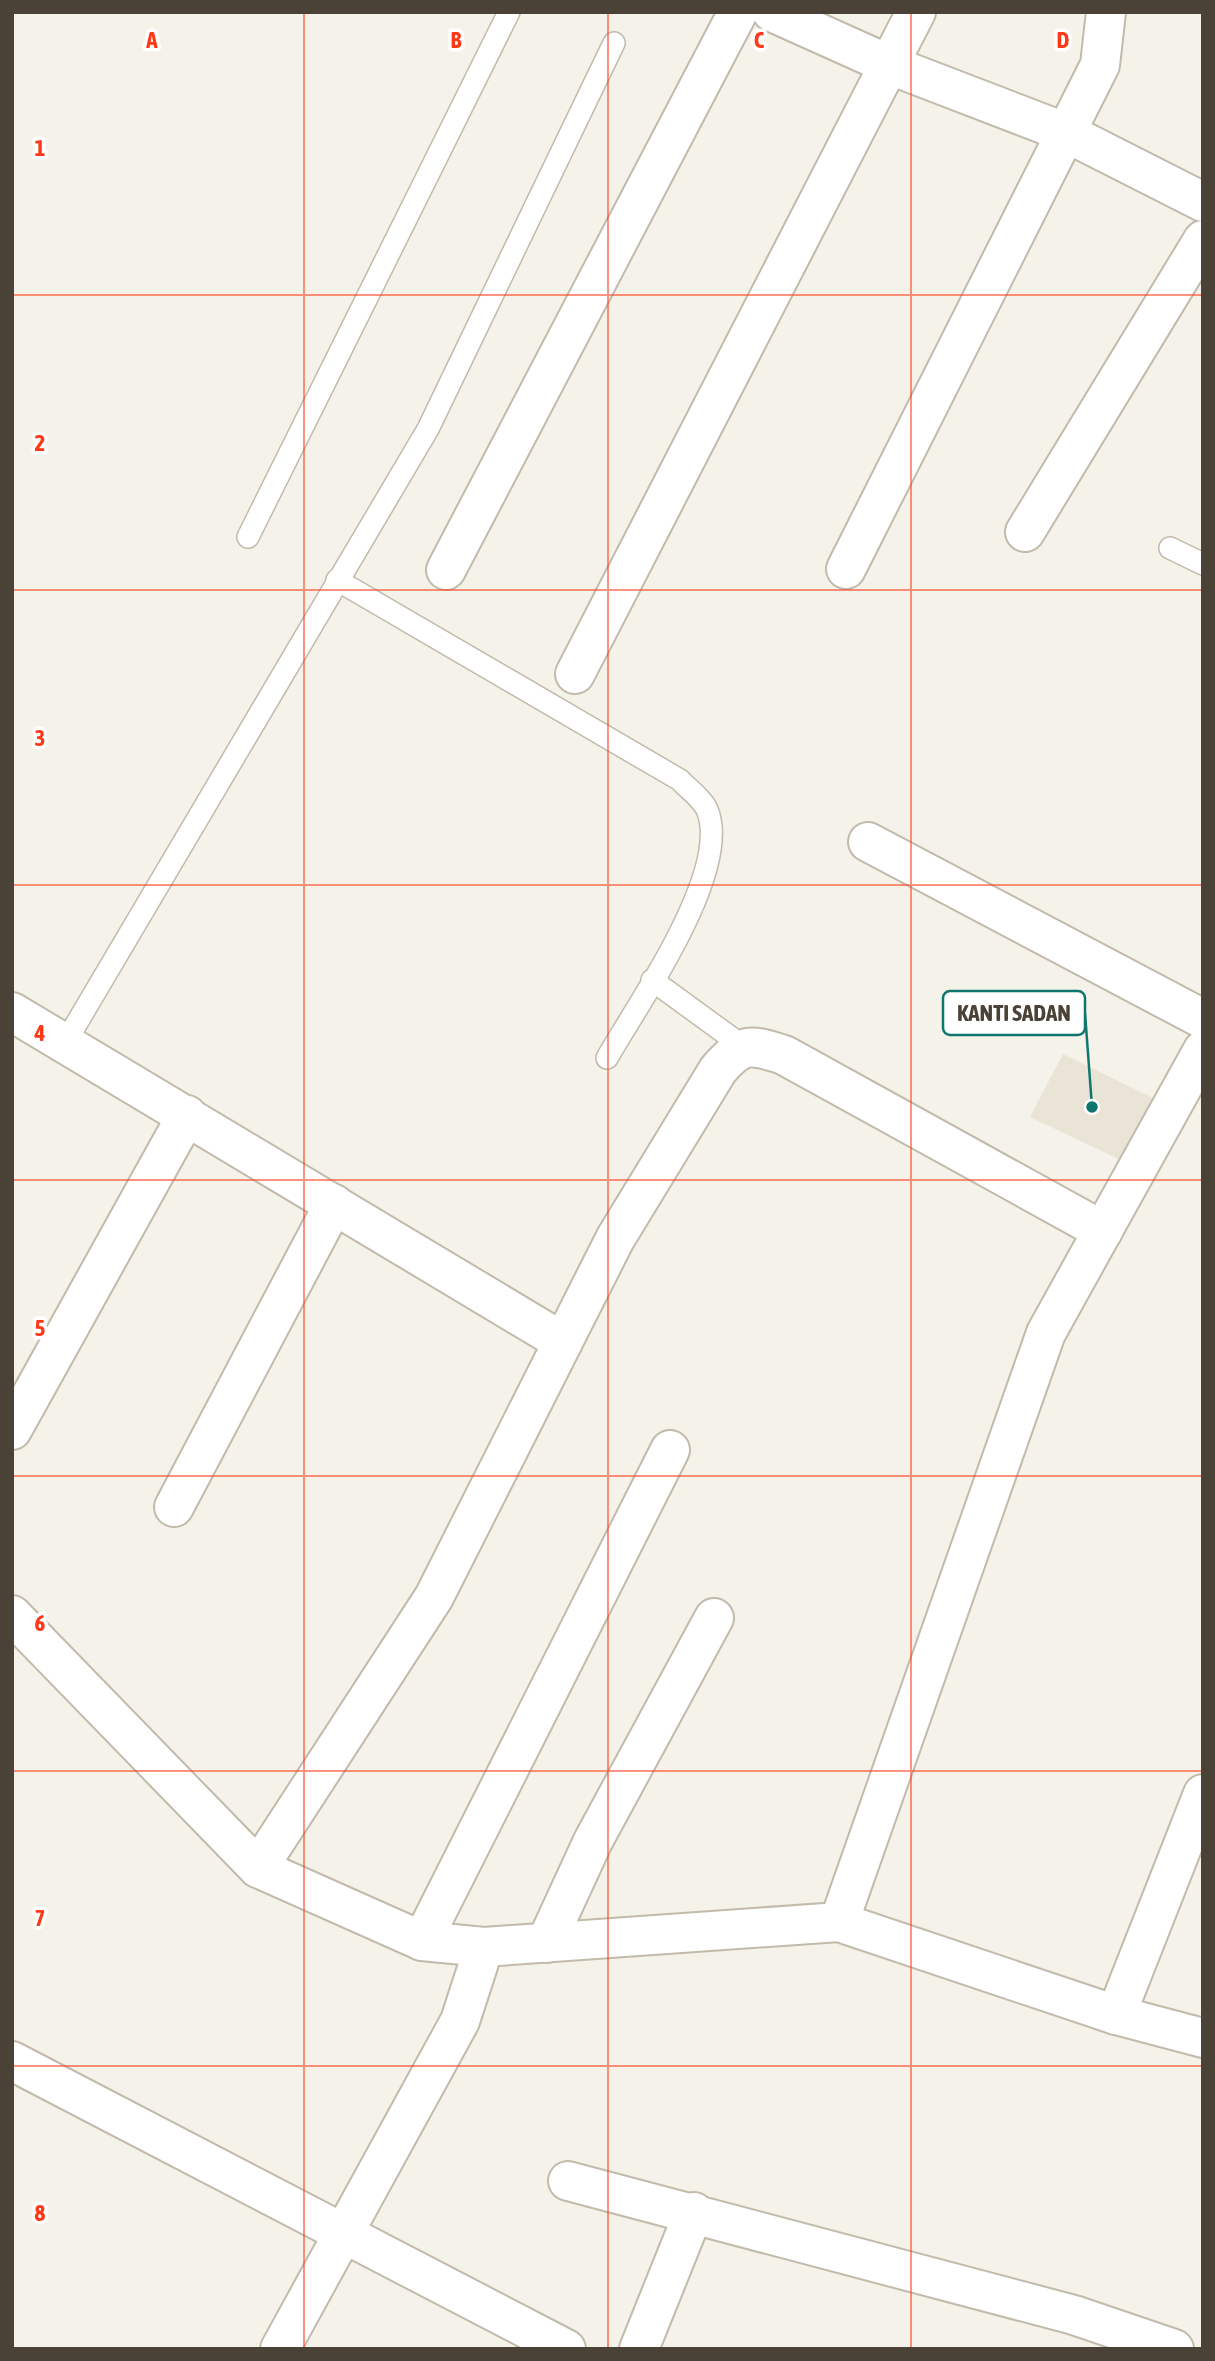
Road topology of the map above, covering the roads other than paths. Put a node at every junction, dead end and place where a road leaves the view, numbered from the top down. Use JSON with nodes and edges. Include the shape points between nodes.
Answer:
{"nodes":[{"id":1,"x":509,"y":12,"type":"edge"},
{"id":2,"x":738,"y":12,"type":"edge"},
{"id":3,"x":772,"y":12,"type":"edge"},
{"id":4,"x":916,"y":12,"type":"edge"},
{"id":5,"x":1106,"y":12,"type":"edge"},
{"id":6,"x":614,"y":43,"type":"dead end"},
{"id":7,"x":890,"y":65,"type":"junction"},
{"id":8,"x":1067,"y":133,"type":"junction"},
{"id":9,"x":1203,"y":202,"type":"edge"},
{"id":10,"x":1203,"y":240,"type":"edge"},
{"id":11,"x":1025,"y":532,"type":"dead end"},
{"id":12,"x":248,"y":537,"type":"dead end"},
{"id":13,"x":1170,"y":548,"type":"dead end"},
{"id":14,"x":1203,"y":564,"type":"edge"},
{"id":15,"x":846,"y":569,"type":"dead end"},
{"id":16,"x":446,"y":570,"type":"dead end"},
{"id":17,"x":337,"y":580,"type":"junction"},
{"id":18,"x":575,"y":674,"type":"dead end"},
{"id":19,"x":868,"y":842,"type":"dead end"},
{"id":20,"x":652,"y":980,"type":"junction"},
{"id":21,"x":12,"y":1012,"type":"edge"},
{"id":22,"x":1203,"y":1019,"type":"edge"},
{"id":23,"x":65,"y":1042,"type":"junction"},
{"id":24,"x":744,"y":1047,"type":"junction"},
{"id":25,"x":1203,"y":1050,"type":"edge"},
{"id":26,"x":607,"y":1058,"type":"dead end"},
{"id":27,"x":187,"y":1115,"type":"junction"},
{"id":28,"x":334,"y":1204,"type":"junction"},
{"id":29,"x":1103,"y":1231,"type":"junction"},
{"id":30,"x":563,"y":1342,"type":"junction"},
{"id":31,"x":12,"y":1430,"type":"edge"},
{"id":32,"x":670,"y":1450,"type":"dead end"},
{"id":33,"x":174,"y":1507,"type":"dead end"},
{"id":34,"x":12,"y":1615,"type":"edge"},
{"id":35,"x":714,"y":1618,"type":"dead end"},
{"id":36,"x":1203,"y":1794,"type":"edge"},
{"id":37,"x":258,"y":1868,"type":"junction"},
{"id":38,"x":839,"y":1922,"type":"junction"},
{"id":39,"x":422,"y":1941,"type":"junction"},
{"id":40,"x":546,"y":1943,"type":"junction"},
{"id":41,"x":484,"y":1947,"type":"junction"},
{"id":42,"x":1116,"y":2015,"type":"junction"},
{"id":43,"x":1203,"y":2038,"type":"edge"},
{"id":44,"x":12,"y":2061,"type":"edge"},
{"id":45,"x":568,"y":2181,"type":"dead end"},
{"id":46,"x":694,"y":2213,"type":"junction"},
{"id":47,"x":343,"y":2232,"type":"junction"},
{"id":48,"x":280,"y":2349,"type":"edge"},
{"id":49,"x":566,"y":2349,"type":"edge"},
{"id":50,"x":639,"y":2349,"type":"edge"},
{"id":51,"x":1174,"y":2349,"type":"edge"}],
"edges":[{"from":1,"to":12,"type":"lane"},
{"from":2,"to":16,"type":"street"},
{"from":3,"to":7,"type":"street"},
{"from":4,"to":7,"type":"street"},
{"from":5,"to":8,"type":"street","via":[[1100,65]]},
{"from":6,"to":17,"type":"lane","via":[[428,429]]},
{"from":7,"to":8,"type":"street"},
{"from":7,"to":18,"type":"street"},
{"from":8,"to":9,"type":"street"},
{"from":8,"to":15,"type":"street"},
{"from":10,"to":11,"type":"street"},
{"from":13,"to":14,"type":"lane"},
{"from":17,"to":20,"type":"lane","via":[[680,780],[708,809],[713,842],[698,899]]},
{"from":17,"to":23,"type":"lane"},
{"from":19,"to":22,"type":"street"},
{"from":20,"to":24,"type":"lane"},
{"from":20,"to":26,"type":"lane"},
{"from":21,"to":23,"type":"street"},
{"from":23,"to":27,"type":"street"},
{"from":24,"to":29,"type":"street","via":[[757,1046],[784,1055]]},
{"from":24,"to":30,"type":"street","via":[[718,1070],[615,1239]]},
{"from":25,"to":29,"type":"street"},
{"from":27,"to":28,"type":"street"},
{"from":27,"to":31,"type":"street"},
{"from":28,"to":30,"type":"street"},
{"from":28,"to":33,"type":"street"},
{"from":29,"to":38,"type":"street","via":[[1046,1333]]},
{"from":30,"to":37,"type":"street","via":[[434,1597]]},
{"from":32,"to":39,"type":"street"},
{"from":34,"to":37,"type":"street"},
{"from":35,"to":40,"type":"street","via":[[593,1841]]},
{"from":36,"to":42,"type":"street"},
{"from":37,"to":39,"type":"street"},
{"from":38,"to":40,"type":"street"},
{"from":38,"to":42,"type":"street"},
{"from":39,"to":41,"type":"street"},
{"from":40,"to":41,"type":"street"},
{"from":41,"to":47,"type":"street","via":[[460,2021]]},
{"from":42,"to":43,"type":"street"},
{"from":44,"to":47,"type":"street"},
{"from":45,"to":46,"type":"street"},
{"from":46,"to":50,"type":"street"},
{"from":46,"to":51,"type":"street","via":[[1074,2315]]},
{"from":47,"to":48,"type":"street"},
{"from":47,"to":49,"type":"street"}]}
